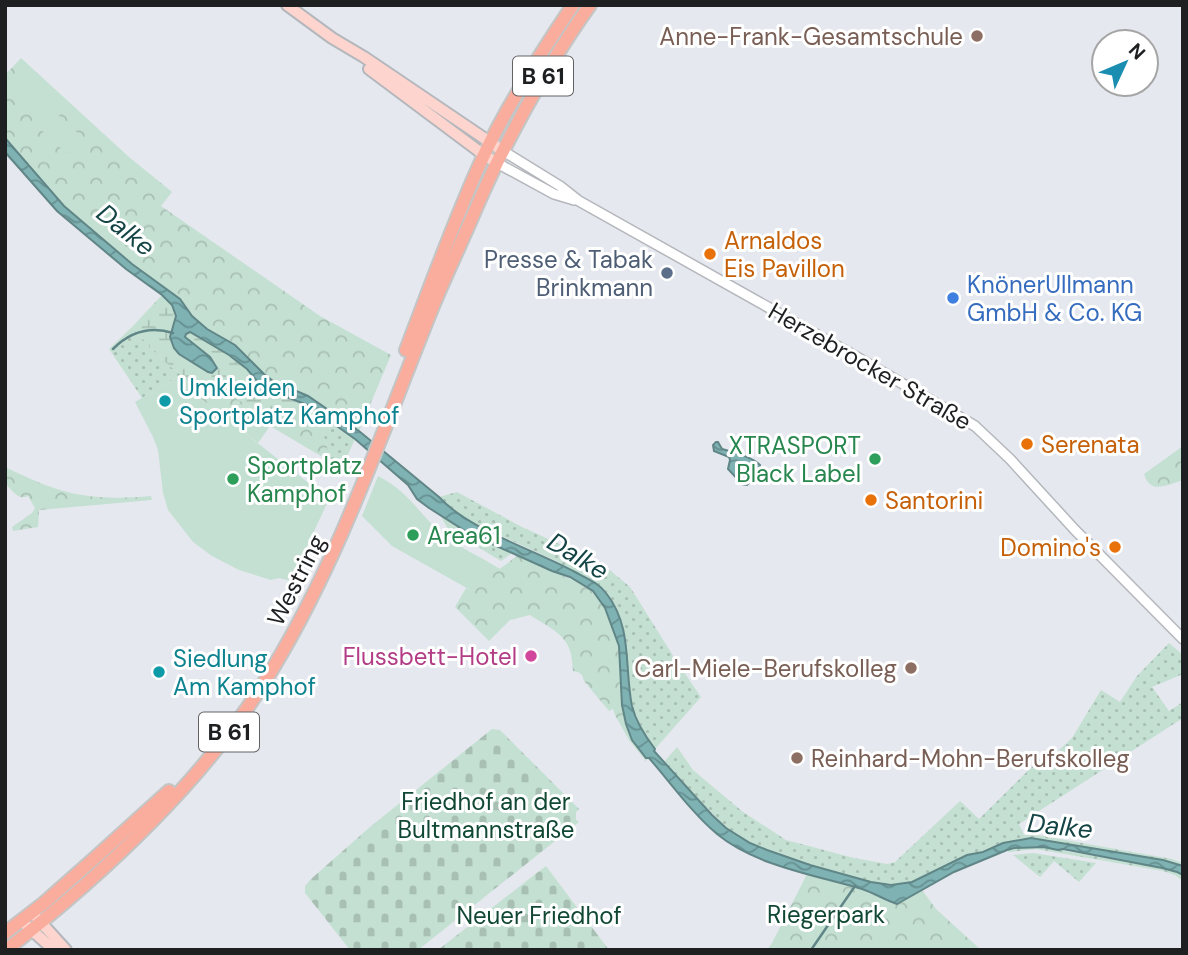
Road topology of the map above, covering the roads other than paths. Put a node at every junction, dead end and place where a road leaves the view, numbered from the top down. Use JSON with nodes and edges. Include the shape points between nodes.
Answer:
{"nodes":[{"id":1,"x":286,"y":5,"type":"edge"},
{"id":2,"x":573,"y":5,"type":"edge"},
{"id":3,"x":590,"y":5,"type":"edge"},
{"id":4,"x":332,"y":38,"type":"junction"},
{"id":5,"x":491,"y":143,"type":"junction"},
{"id":6,"x":503,"y":151,"type":"junction"},
{"id":7,"x":484,"y":155,"type":"junction"},
{"id":8,"x":497,"y":163,"type":"junction"},
{"id":9,"x":579,"y":201,"type":"junction"},
{"id":10,"x":373,"y":448,"type":"junction"},
{"id":11,"x":1183,"y":639,"type":"edge"},
{"id":12,"x":31,"y":921,"type":"junction"},
{"id":13,"x":5,"y":933,"type":"edge"},
{"id":14,"x":6,"y":950,"type":"edge"},
{"id":15,"x":54,"y":950,"type":"edge"},
{"id":16,"x":66,"y":950,"type":"edge"}],
"edges":[{"from":1,"to":4,"type":"main road","name":"Herzebrocker Straße"},
{"from":2,"to":5,"type":"main road","name":"Westring","number":"B 61"},
{"from":3,"to":6,"type":"main road","name":"Westring","number":"B 61","via":[[541,80]]},
{"from":4,"to":5,"type":"main road","name":"Herzebrocker Straße"},
{"from":4,"to":7,"type":"main road","name":"Herzebrocker Straße"},
{"from":5,"to":6,"type":"main road","name":"Herzebrocker Straße"},
{"from":5,"to":7,"type":"main road","name":"Westring","number":"B 61"},
{"from":6,"to":8,"type":"main road","name":"Westring","number":"B 61"},
{"from":6,"to":9,"type":"street","name":"Herzebrocker Straße"},
{"from":7,"to":8,"type":"main road","name":"Herzebrocker Straße"},
{"from":7,"to":10,"type":"main road","name":"Westring","number":"B 61","via":[[455,221]]},
{"from":8,"to":9,"type":"street","name":"Herzebrocker Straße","via":[[554,194]]},
{"from":8,"to":10,"type":"main road","name":"Westring","number":"B 61"},
{"from":9,"to":11,"type":"street","name":"Herzebrocker Straße","via":[[975,426]]},
{"from":10,"to":12,"type":"main road","name":"Westring","number":"B 61","via":[[336,548],[274,667],[245,712],[128,846]]},
{"from":12,"to":13,"type":"main road","name":"Westring","number":"B 61"},
{"from":12,"to":14,"type":"main road","name":"Westring","number":"B 61"},
{"from":12,"to":15,"type":"main road"},
{"from":12,"to":16,"type":"main road"}]}
